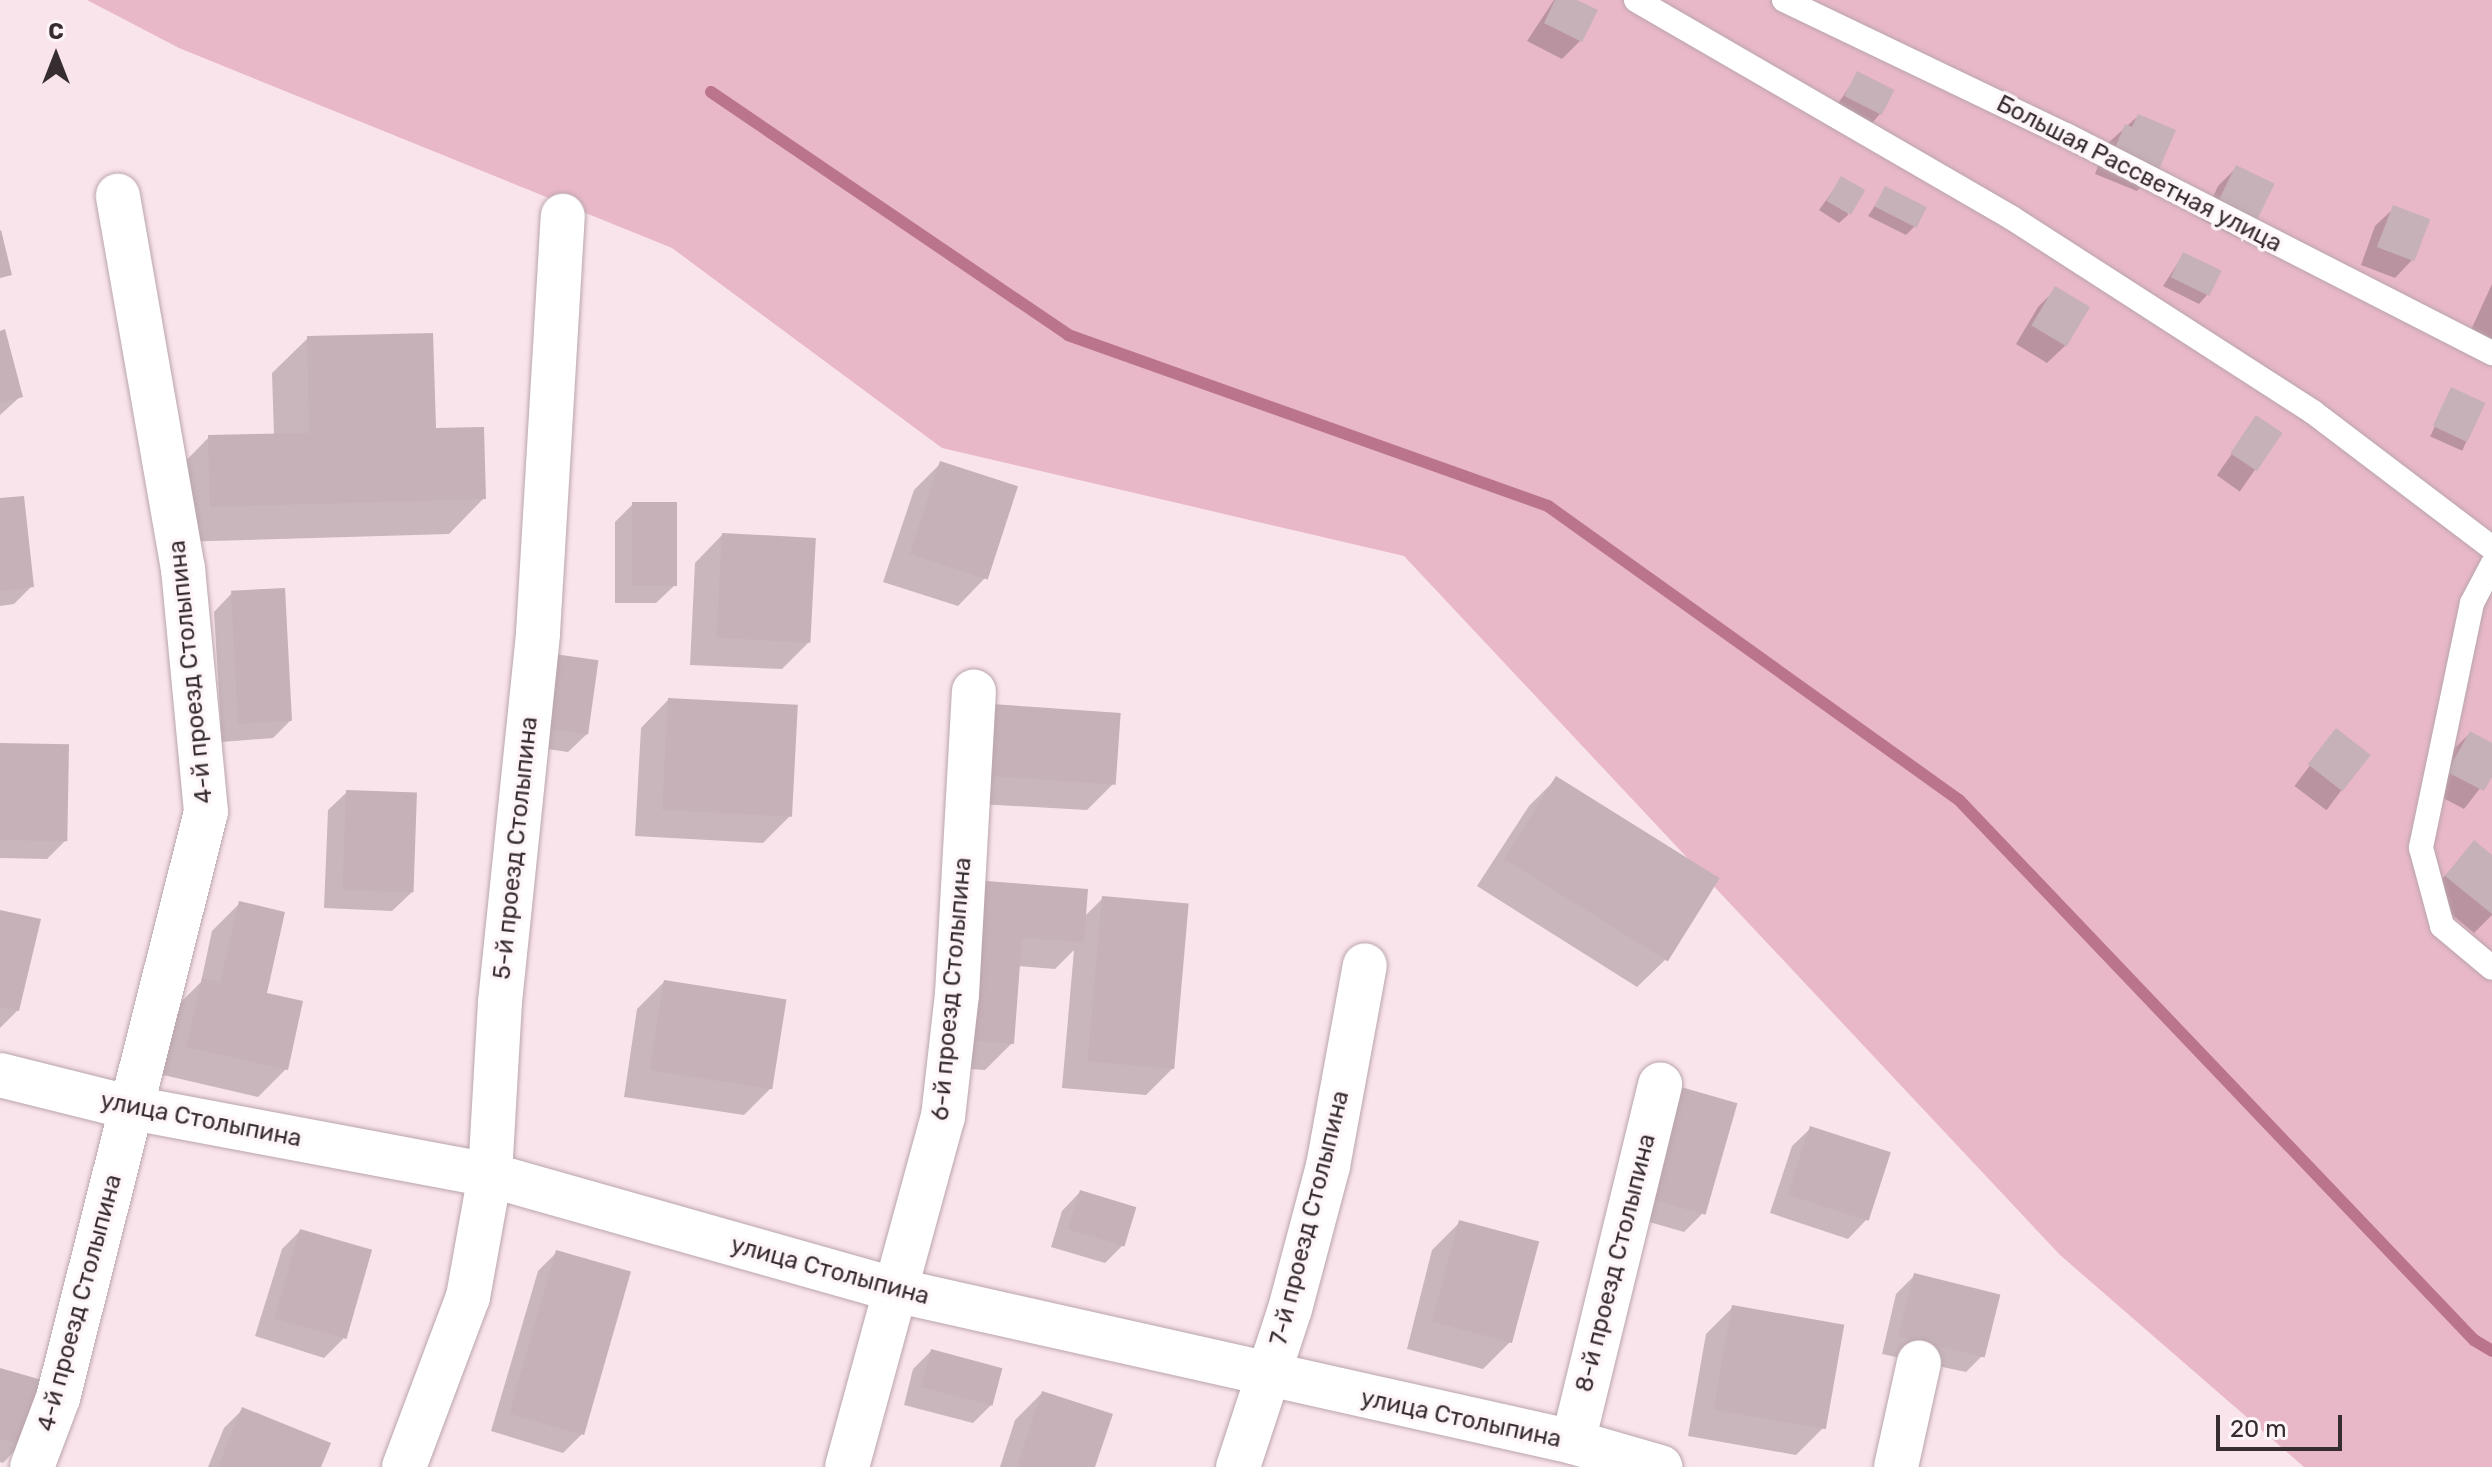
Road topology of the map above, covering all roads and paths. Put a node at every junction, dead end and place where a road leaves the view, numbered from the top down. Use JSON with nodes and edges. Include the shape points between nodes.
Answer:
{"nodes":[{"id":1,"x":1636,"y":0,"type":"edge"},
{"id":2,"x":1784,"y":0,"type":"edge"},
{"id":3,"x":118,"y":196,"type":"dead end"},
{"id":4,"x":563,"y":216,"type":"dead end"},
{"id":5,"x":2492,"y":353,"type":"edge"},
{"id":6,"x":2492,"y":548,"type":"edge"},
{"id":7,"x":2492,"y":565,"type":"edge"},
{"id":8,"x":974,"y":691,"type":"dead end"},
{"id":9,"x":1365,"y":965,"type":"dead end"},
{"id":10,"x":2492,"y":968,"type":"edge"},
{"id":11,"x":0,"y":1075,"type":"edge"},
{"id":12,"x":1660,"y":1084,"type":"dead end"},
{"id":13,"x":132,"y":1108,"type":"junction"},
{"id":14,"x":490,"y":1175,"type":"junction"},
{"id":15,"x":899,"y":1291,"type":"junction"},
{"id":16,"x":1919,"y":1362,"type":"dead end"},
{"id":17,"x":1270,"y":1378,"type":"junction"},
{"id":18,"x":1573,"y":1442,"type":"junction"},
{"id":19,"x":32,"y":1467,"type":"edge"},
{"id":20,"x":404,"y":1467,"type":"edge"},
{"id":21,"x":847,"y":1467,"type":"edge"},
{"id":22,"x":1238,"y":1467,"type":"edge"},
{"id":23,"x":1660,"y":1467,"type":"edge"},
{"id":24,"x":1896,"y":1467,"type":"edge"}],
"edges":[{"from":1,"to":6,"type":"lane","via":[[2025,226],[2313,412]]},
{"from":2,"to":5,"type":"lane","name":"Большая Рассветная улица","via":[[2066,135]]},
{"from":3,"to":13,"type":"street","name":"4-й проезд Столыпина","via":[[183,569],[206,812]]},
{"from":4,"to":14,"type":"street","name":"5-й проезд Столыпина","via":[[538,633],[500,1002]]},
{"from":7,"to":10,"type":"lane","via":[[2472,603],[2421,848],[2442,926]]},
{"from":8,"to":15,"type":"street","name":"6-й проезд Столыпина","via":[[957,994],[943,1117]]},
{"from":9,"to":17,"type":"street","name":"7-й проезд Столыпина","via":[[1328,1166]]},
{"from":11,"to":13,"type":"street","name":"улица Столыпина"},
{"from":12,"to":18,"type":"street","name":"8-й проезд Столыпина"},
{"from":13,"to":14,"type":"street","name":"улица Столыпина"},
{"from":13,"to":19,"type":"street","name":"4-й проезд Столыпина","via":[[58,1398]]},
{"from":14,"to":15,"type":"street","name":"улица Столыпина"},
{"from":14,"to":20,"type":"street","name":"5-й проезд Столыпина","via":[[468,1297]]},
{"from":15,"to":17,"type":"street","name":"улица Столыпина"},
{"from":15,"to":21,"type":"street","name":"6-й проезд Столыпина"},
{"from":16,"to":24,"type":"street"},
{"from":17,"to":18,"type":"street","name":"улица Столыпина"},
{"from":17,"to":22,"type":"street","name":"7-й проезд Столыпина"},
{"from":18,"to":23,"type":"street","name":"улица Столыпина"}]}
